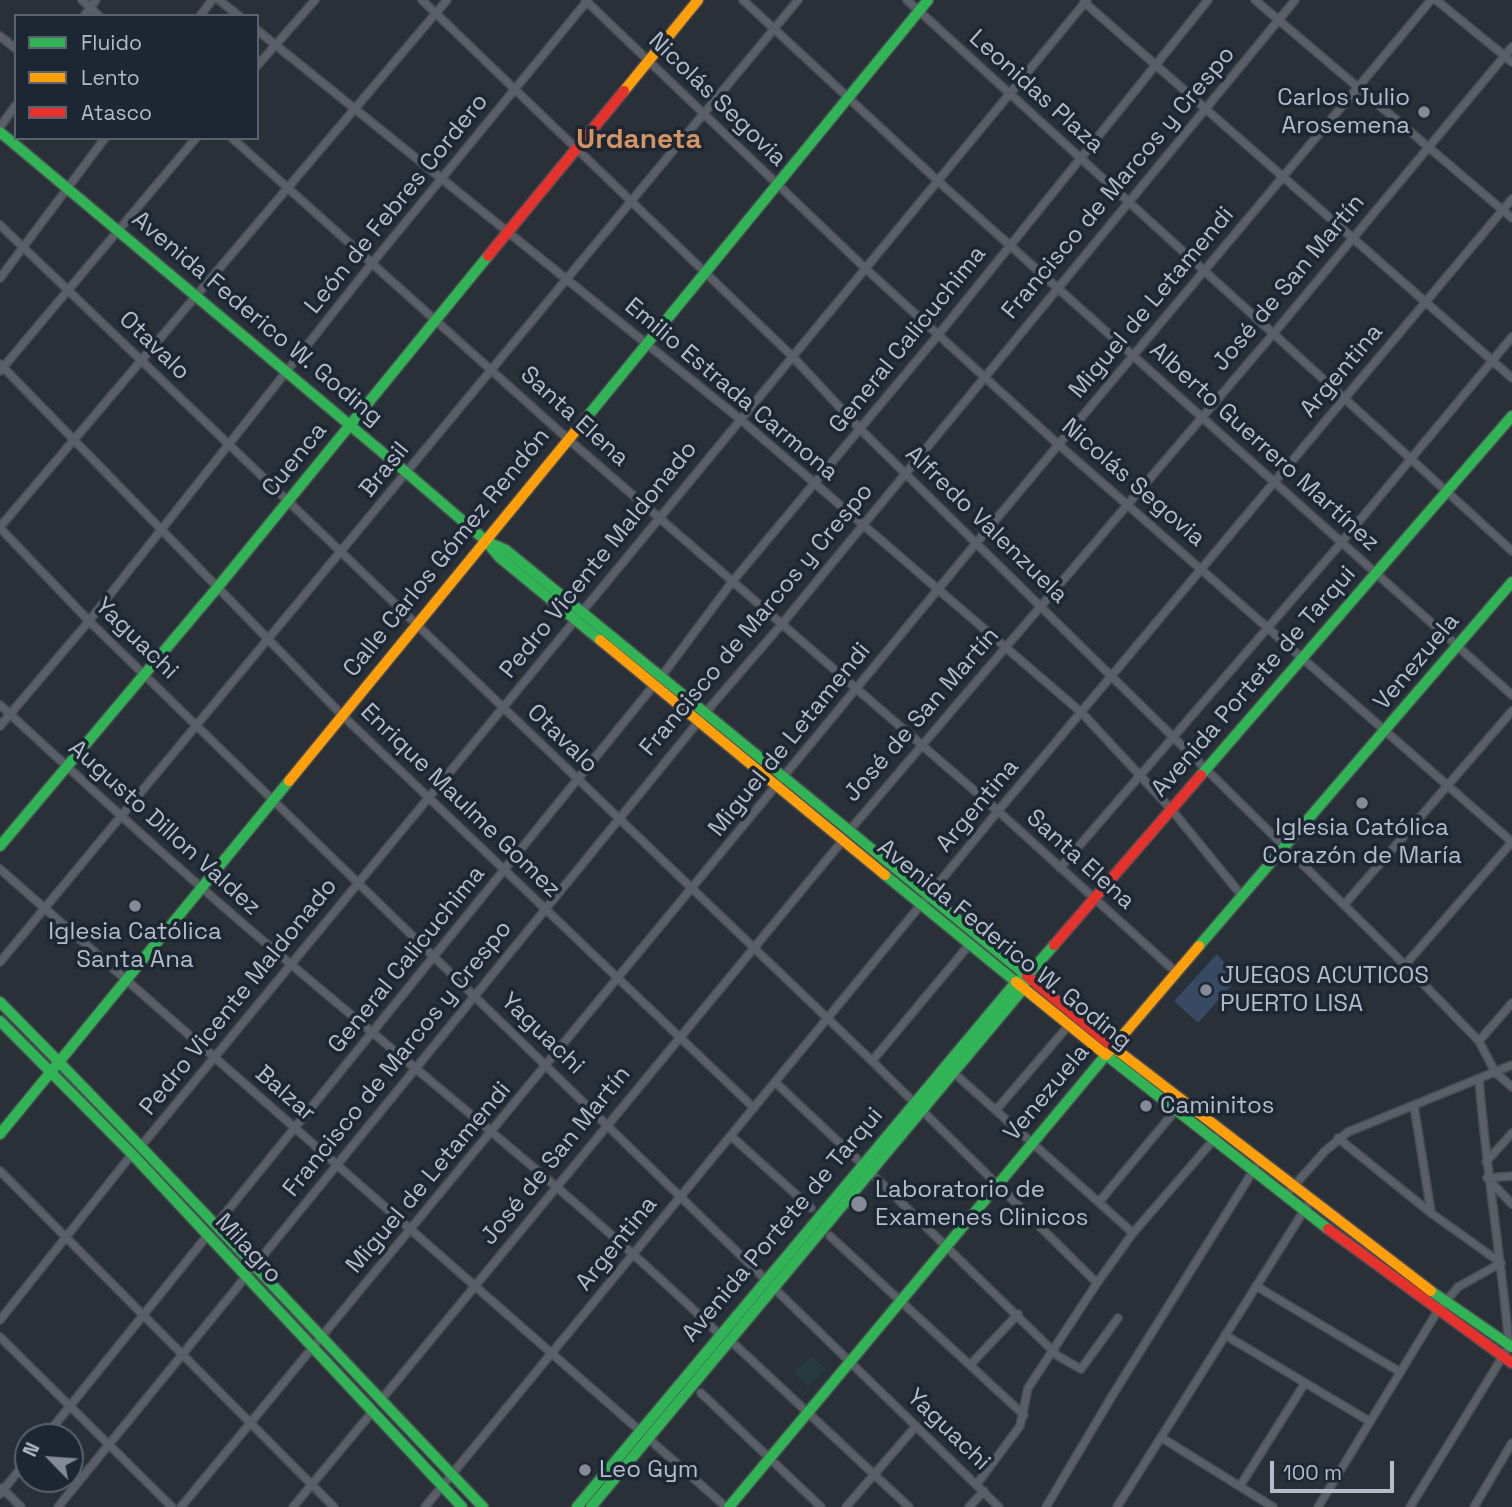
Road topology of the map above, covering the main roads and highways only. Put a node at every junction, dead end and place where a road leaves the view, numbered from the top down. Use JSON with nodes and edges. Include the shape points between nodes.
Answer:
{"nodes":[{"id":1,"x":698,"y":0,"type":"edge"},
{"id":2,"x":928,"y":0,"type":"edge"},
{"id":3,"x":0,"y":129,"type":"edge"},
{"id":4,"x":1512,"y":416,"type":"edge"},
{"id":5,"x":350,"y":425,"type":"junction"},
{"id":6,"x":485,"y":540,"type":"junction"},
{"id":7,"x":1512,"y":582,"type":"edge"},
{"id":8,"x":658,"y":681,"type":"junction"},
{"id":9,"x":781,"y":781,"type":"junction"},
{"id":10,"x":0,"y":846,"type":"edge"},
{"id":11,"x":1027,"y":976,"type":"junction"},
{"id":12,"x":1019,"y":986,"type":"junction"},
{"id":13,"x":0,"y":1002,"type":"edge"},
{"id":14,"x":0,"y":1021,"type":"edge"},
{"id":15,"x":1110,"y":1051,"type":"junction"},
{"id":16,"x":59,"y":1061,"type":"junction"},
{"id":17,"x":51,"y":1071,"type":"junction"},
{"id":18,"x":0,"y":1134,"type":"edge"},
{"id":19,"x":1511,"y":1345,"type":"edge"},
{"id":20,"x":1512,"y":1363,"type":"edge"},
{"id":21,"x":462,"y":1507,"type":"edge"},
{"id":22,"x":483,"y":1507,"type":"edge"},
{"id":23,"x":577,"y":1507,"type":"edge"},
{"id":24,"x":592,"y":1507,"type":"edge"},
{"id":25,"x":728,"y":1507,"type":"edge"}],
"edges":[{"from":1,"to":5,"type":"main road","name":"Cuenca"},
{"from":2,"to":6,"type":"main road","name":"Calle Carlos Gómez Rendón"},
{"from":3,"to":5,"type":"main road","name":"Avenida Federico W. Goding"},
{"from":4,"to":11,"type":"main road","name":"Avenida Portete de Tarqui"},
{"from":5,"to":6,"type":"main road","name":"Avenida Federico W. Goding"},
{"from":5,"to":10,"type":"main road","name":"Cuenca"},
{"from":6,"to":8,"type":"main road","name":"Avenida Federico W. Goding","via":[[500,558]]},
{"from":6,"to":16,"type":"main road","name":"Calle Carlos Gómez Rendón"},
{"from":7,"to":15,"type":"main road","name":"Venezuela"},
{"from":8,"to":9,"type":"main road","name":"Avenida Federico W. Goding","via":[[699,720]]},
{"from":8,"to":9,"type":"main road","name":"Avenida Federico W. Goding","via":[[706,712]]},
{"from":9,"to":11,"type":"main road","name":"Avenida Federico W. Goding"},
{"from":9,"to":12,"type":"main road","name":"Avenida Federico W. Goding","via":[[843,840]]},
{"from":11,"to":12,"type":"main road","name":"Avenida Portete de Tarqui"},
{"from":11,"to":15,"type":"main road","name":"Avenida Federico W. Goding"},
{"from":12,"to":15,"type":"main road","name":"Avenida Federico W. Goding"},
{"from":12,"to":23,"type":"main road","name":"Avenida Portete de Tarqui","via":[[914,1103]]},
{"from":12,"to":24,"type":"main road","name":"Avenida Portete de Tarqui","via":[[954,1073]]},
{"from":13,"to":16,"type":"main road","name":"Milagro"},
{"from":14,"to":17,"type":"main road","name":"Milagro"},
{"from":15,"to":19,"type":"main road","name":"Avenida Federico W. Goding","via":[[1445,1301]]},
{"from":15,"to":20,"type":"main road","name":"Avenida Federico W. Goding","via":[[1212,1141],[1437,1312]]},
{"from":15,"to":25,"type":"main road","name":"Venezuela"},
{"from":16,"to":17,"type":"main road","name":"Calle Carlos Gómez Rendón"},
{"from":16,"to":22,"type":"main road","name":"Milagro"},
{"from":17,"to":18,"type":"main road","name":"Calle Carlos Gómez Rendón"},
{"from":17,"to":21,"type":"main road","name":"Milagro"}]}
